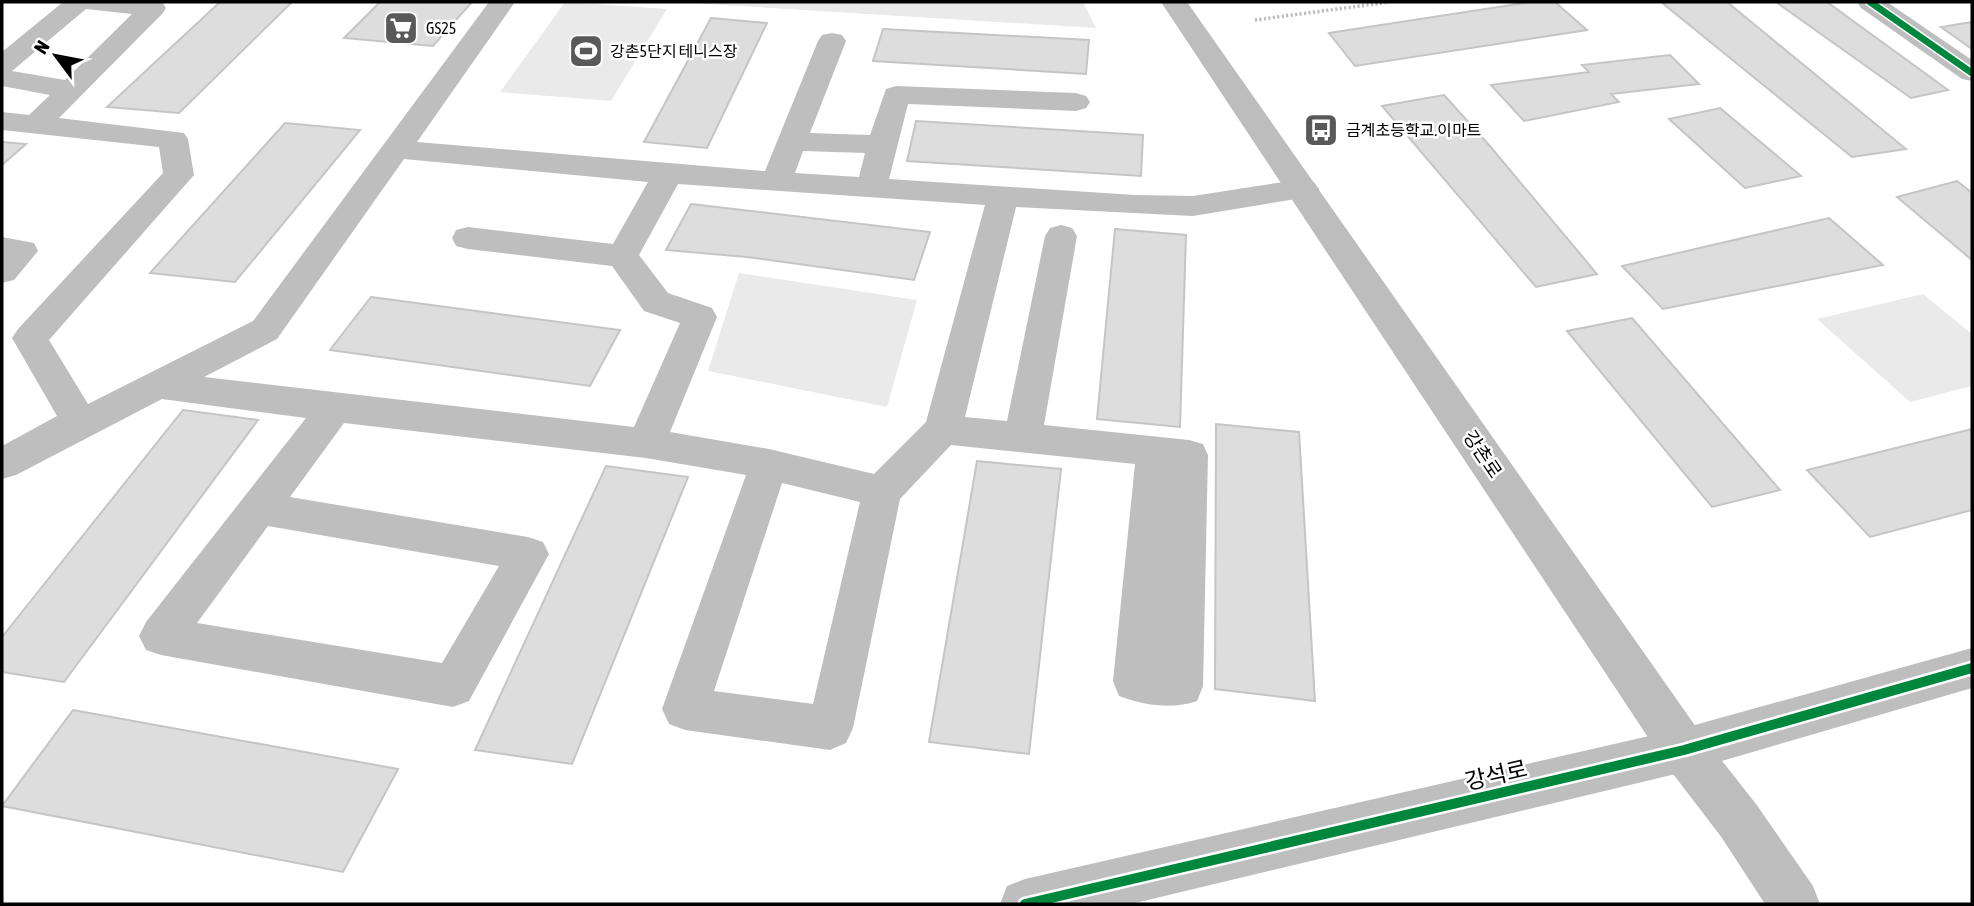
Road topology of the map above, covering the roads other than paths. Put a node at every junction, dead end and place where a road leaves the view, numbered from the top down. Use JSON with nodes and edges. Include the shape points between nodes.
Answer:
{"nodes":[{"id":1,"x":79,"y":2,"type":"edge"},
{"id":2,"x":89,"y":2,"type":"edge"},
{"id":3,"x":502,"y":2,"type":"edge"},
{"id":4,"x":1174,"y":2,"type":"edge"},
{"id":5,"x":1882,"y":3,"type":"edge"},
{"id":6,"x":832,"y":41,"type":"dead end"},
{"id":7,"x":2,"y":66,"type":"edge"},
{"id":8,"x":1972,"y":74,"type":"edge"},
{"id":9,"x":2,"y":78,"type":"edge"},
{"id":10,"x":72,"y":90,"type":"junction"},
{"id":11,"x":1076,"y":102,"type":"dead end"},
{"id":12,"x":2,"y":121,"type":"edge"},
{"id":13,"x":37,"y":124,"type":"junction"},
{"id":14,"x":792,"y":141,"type":"junction"},
{"id":15,"x":882,"y":145,"type":"junction"},
{"id":16,"x":396,"y":149,"type":"junction"},
{"id":17,"x":668,"y":174,"type":"junction"},
{"id":18,"x":776,"y":181,"type":"junction"},
{"id":19,"x":871,"y":188,"type":"junction"},
{"id":20,"x":1303,"y":189,"type":"junction"},
{"id":21,"x":1003,"y":196,"type":"junction"},
{"id":22,"x":1061,"y":236,"type":"dead end"},
{"id":23,"x":468,"y":238,"type":"dead end"},
{"id":24,"x":2,"y":248,"type":"edge"},
{"id":25,"x":622,"y":256,"type":"junction"},
{"id":26,"x":2,"y":272,"type":"edge"},
{"id":27,"x":16,"y":336,"type":"edge"},
{"id":28,"x":158,"y":385,"type":"junction"},
{"id":29,"x":335,"y":408,"type":"junction"},
{"id":30,"x":943,"y":429,"type":"junction"},
{"id":31,"x":1023,"y":438,"type":"junction"},
{"id":32,"x":646,"y":443,"type":"junction"},
{"id":33,"x":1154,"y":452,"type":"junction"},
{"id":34,"x":2,"y":463,"type":"edge"},
{"id":35,"x":769,"y":464,"type":"junction"},
{"id":36,"x":882,"y":492,"type":"junction"},
{"id":37,"x":258,"y":508,"type":"junction"},
{"id":38,"x":1972,"y":668,"type":"edge"},
{"id":39,"x":1684,"y":750,"type":"junction"},
{"id":40,"x":1025,"y":904,"type":"edge"},
{"id":41,"x":1795,"y":904,"type":"edge"}],
"edges":[{"from":1,"to":7,"type":"street"},
{"from":2,"to":10,"type":"street","via":[[153,8]]},
{"from":3,"to":16,"type":"street"},
{"from":4,"to":20,"type":"main road","name":"강촌로"},
{"from":5,"to":8,"type":"street"},
{"from":6,"to":14,"type":"street"},
{"from":9,"to":10,"type":"street"},
{"from":10,"to":13,"type":"street"},
{"from":11,"to":15,"type":"street","via":[[896,95]]},
{"from":12,"to":13,"type":"street"},
{"from":13,"to":27,"type":"street","via":[[173,139],[179,175]]},
{"from":14,"to":15,"type":"street"},
{"from":14,"to":18,"type":"street"},
{"from":15,"to":19,"type":"street"},
{"from":16,"to":17,"type":"street"},
{"from":16,"to":28,"type":"street","via":[[265,330]]},
{"from":17,"to":18,"type":"street"},
{"from":17,"to":25,"type":"street"},
{"from":18,"to":19,"type":"street"},
{"from":19,"to":21,"type":"street"},
{"from":20,"to":21,"type":"street","via":[[1193,206]]},
{"from":20,"to":39,"type":"main road","name":"강촌로"},
{"from":21,"to":30,"type":"street"},
{"from":22,"to":31,"type":"street"},
{"from":23,"to":25,"type":"street"},
{"from":24,"to":26,"type":"street","via":[[22,251]]},
{"from":25,"to":32,"type":"street","via":[[656,302],[700,317]]},
{"from":27,"to":34,"type":"street","via":[[79,422]]},
{"from":28,"to":29,"type":"street"},
{"from":28,"to":34,"type":"street"},
{"from":29,"to":32,"type":"street"},
{"from":29,"to":37,"type":"street"},
{"from":30,"to":31,"type":"street"},
{"from":30,"to":36,"type":"street"},
{"from":31,"to":33,"type":"street"},
{"from":32,"to":35,"type":"street"},
{"from":33,"to":33,"type":"street","via":[[1135,681],[1181,686],[1189,455]]},
{"from":35,"to":36,"type":"street"},
{"from":35,"to":36,"type":"street","via":[[685,709],[830,728]]},
{"from":37,"to":37,"type":"street","via":[[285,513],[528,554],[453,686],[161,636]]},
{"from":38,"to":39,"type":"street","name":"강석로"},
{"from":39,"to":40,"type":"street","name":"강석로"},
{"from":39,"to":41,"type":"main road","name":"강촌로"}]}
